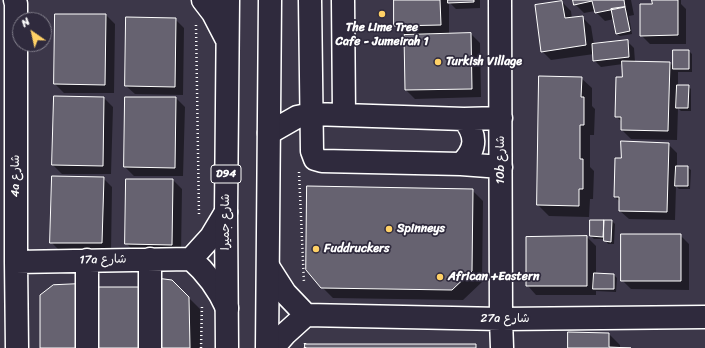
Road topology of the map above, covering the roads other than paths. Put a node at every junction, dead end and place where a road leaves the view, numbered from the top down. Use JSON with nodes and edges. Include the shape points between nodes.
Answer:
{"nodes":[{"id":1,"x":203,"y":0,"type":"edge"},
{"id":2,"x":228,"y":0,"type":"edge"},
{"id":3,"x":270,"y":0,"type":"edge"},
{"id":4,"x":310,"y":0,"type":"edge"},
{"id":5,"x":343,"y":0,"type":"edge"},
{"id":6,"x":500,"y":0,"type":"edge"},
{"id":7,"x":17,"y":1,"type":"edge"},
{"id":8,"x":227,"y":39,"type":"junction"},
{"id":9,"x":8,"y":63,"type":"edge"},
{"id":10,"x":312,"y":114,"type":"junction"},
{"id":11,"x":344,"y":114,"type":"junction"},
{"id":12,"x":501,"y":118,"type":"junction"},
{"id":13,"x":464,"y":119,"type":"junction"},
{"id":14,"x":270,"y":133,"type":"junction"},
{"id":15,"x":461,"y":164,"type":"junction"},
{"id":16,"x":501,"y":166,"type":"junction"},
{"id":17,"x":226,"y":212,"type":"junction"},
{"id":18,"x":191,"y":258,"type":"junction"},
{"id":19,"x":150,"y":259,"type":"junction"},
{"id":20,"x":87,"y":260,"type":"junction"},
{"id":21,"x":16,"y":262,"type":"junction"},
{"id":22,"x":269,"y":268,"type":"junction"},
{"id":23,"x":227,"y":308,"type":"junction"},
{"id":24,"x":306,"y":314,"type":"junction"},
{"id":25,"x":705,"y":317,"type":"edge"},
{"id":26,"x":501,"y":320,"type":"junction"},
{"id":27,"x":17,"y":348,"type":"edge"},
{"id":28,"x":87,"y":348,"type":"edge"},
{"id":29,"x":150,"y":348,"type":"edge"},
{"id":30,"x":227,"y":348,"type":"edge"},
{"id":31,"x":267,"y":348,"type":"edge"},
{"id":32,"x":273,"y":348,"type":"edge"},
{"id":33,"x":502,"y":348,"type":"edge"}],
"edges":[{"from":1,"to":8,"type":"street"},
{"from":2,"to":8,"type":"street","name":"شارع جميرا","number":"D94"},
{"from":3,"to":14,"type":"street"},
{"from":4,"to":10,"type":"street"},
{"from":5,"to":11,"type":"street"},
{"from":6,"to":12,"type":"street","name":"10b شارع"},
{"from":7,"to":9,"type":"street","name":"4a شارع"},
{"from":8,"to":17,"type":"street","name":"شارع جميرا","number":"D94"},
{"from":9,"to":21,"type":"street","name":"4a شارع"},
{"from":10,"to":11,"type":"street"},
{"from":10,"to":14,"type":"street","via":[[297,117]]},
{"from":10,"to":15,"type":"street","via":[[312,152],[318,161]]},
{"from":11,"to":13,"type":"street"},
{"from":12,"to":13,"type":"street"},
{"from":12,"to":16,"type":"street","name":"10b شارع"},
{"from":13,"to":15,"type":"street","via":[[470,127],[473,147]]},
{"from":14,"to":22,"type":"street"},
{"from":15,"to":16,"type":"street"},
{"from":16,"to":26,"type":"street","name":"10b شارع"},
{"from":17,"to":18,"type":"street","via":[[211,237]]},
{"from":17,"to":23,"type":"street","name":"شارع جميرا","number":"D94"},
{"from":18,"to":19,"type":"street","name":"17a شارع"},
{"from":18,"to":23,"type":"street","via":[[212,281]]},
{"from":19,"to":20,"type":"street","name":"17a شارع"},
{"from":19,"to":29,"type":"street"},
{"from":20,"to":21,"type":"street","name":"17a شارع"},
{"from":20,"to":28,"type":"street"},
{"from":21,"to":27,"type":"street","name":"4a شارع"},
{"from":22,"to":24,"type":"street","via":[[285,293]]},
{"from":22,"to":31,"type":"street"},
{"from":23,"to":30,"type":"street","name":"شارع جميرا","number":"D94"},
{"from":24,"to":26,"type":"street","name":"27a شارع"},
{"from":24,"to":32,"type":"street"},
{"from":25,"to":26,"type":"street","name":"27a شارع"},
{"from":26,"to":33,"type":"street","name":"10b شارع"}]}
